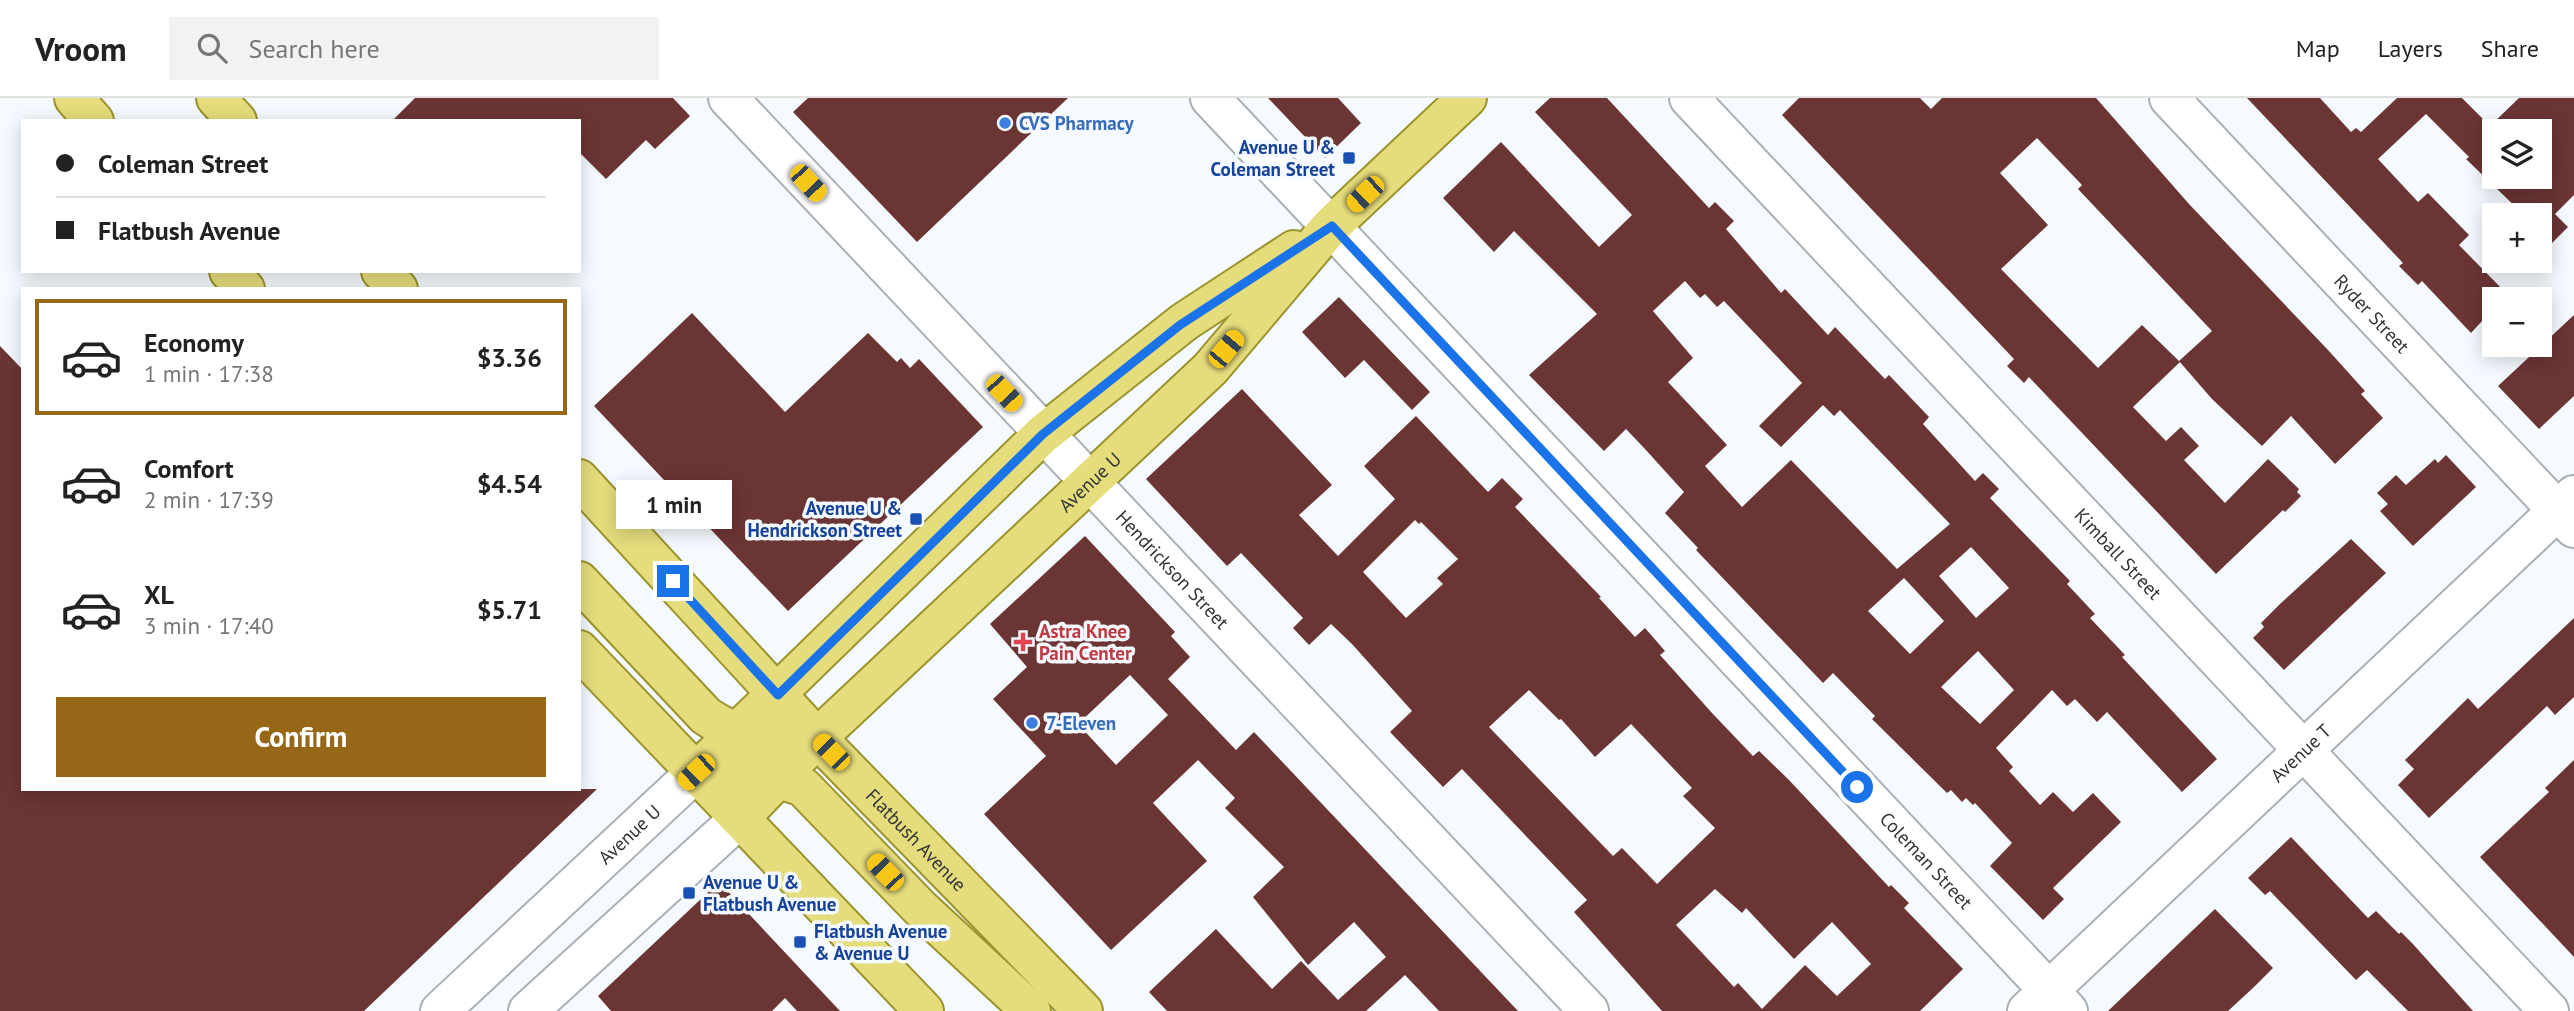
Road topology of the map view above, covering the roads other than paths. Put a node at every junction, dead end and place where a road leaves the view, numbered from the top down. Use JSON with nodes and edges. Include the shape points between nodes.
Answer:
{"nodes":[{"id":1,"x":74,"y":98,"type":"edge"},
{"id":2,"x":216,"y":98,"type":"edge"},
{"id":3,"x":728,"y":98,"type":"edge"},
{"id":4,"x":1210,"y":98,"type":"edge"},
{"id":5,"x":1467,"y":98,"type":"edge"},
{"id":6,"x":1689,"y":98,"type":"edge"},
{"id":7,"x":2169,"y":98,"type":"edge"},
{"id":8,"x":92,"y":119,"type":"edge"},
{"id":9,"x":235,"y":119,"type":"edge"},
{"id":10,"x":1332,"y":226,"type":"junction"},
{"id":11,"x":231,"y":273,"type":"edge"},
{"id":12,"x":382,"y":273,"type":"edge"},
{"id":13,"x":243,"y":287,"type":"edge"},
{"id":14,"x":396,"y":287,"type":"edge"},
{"id":15,"x":1043,"y":434,"type":"junction"},
{"id":16,"x":581,"y":481,"type":"edge"},
{"id":17,"x":1089,"y":484,"type":"junction"},
{"id":18,"x":2569,"y":511,"type":"edge"},
{"id":19,"x":581,"y":583,"type":"edge"},
{"id":20,"x":581,"y":652,"type":"edge"},
{"id":21,"x":778,"y":695,"type":"junction"},
{"id":22,"x":737,"y":734,"type":"junction"},
{"id":23,"x":817,"y":738,"type":"junction"},
{"id":24,"x":2303,"y":751,"type":"junction"},
{"id":25,"x":696,"y":772,"type":"junction"},
{"id":26,"x":779,"y":778,"type":"junction"},
{"id":27,"x":740,"y":818,"type":"junction"},
{"id":28,"x":2048,"y":1004,"type":"edge"},
{"id":29,"x":537,"y":1008,"type":"edge"},
{"id":30,"x":440,"y":1011,"type":"edge"},
{"id":31,"x":924,"y":1011,"type":"edge"},
{"id":32,"x":1031,"y":1011,"type":"edge"},
{"id":33,"x":1083,"y":1011,"type":"edge"},
{"id":34,"x":1589,"y":1011,"type":"edge"},
{"id":35,"x":2549,"y":1011,"type":"edge"}],
"edges":[{"from":1,"to":8,"type":"main road"},
{"from":2,"to":9,"type":"main road"},
{"from":3,"to":15,"type":"street","name":"Hendrickson Street"},
{"from":4,"to":10,"type":"street","name":"Coleman Street"},
{"from":5,"to":10,"type":"main road","name":"Avenue U"},
{"from":6,"to":24,"type":"street","name":"Kimball Street"},
{"from":7,"to":18,"type":"street","name":"Ryder Street"},
{"from":10,"to":15,"type":"main road","name":"Avenue U","via":[[1180,325]]},
{"from":10,"to":17,"type":"main road","name":"Avenue U","via":[[1210,369]]},
{"from":10,"to":28,"type":"street","name":"Coleman Street"},
{"from":11,"to":13,"type":"main road"},
{"from":12,"to":14,"type":"main road"},
{"from":15,"to":17,"type":"street","name":"Hendrickson Street"},
{"from":15,"to":21,"type":"main road","name":"Avenue U"},
{"from":16,"to":21,"type":"main road","name":"Flatbush Avenue"},
{"from":17,"to":23,"type":"main road","name":"Avenue U"},
{"from":17,"to":34,"type":"street","name":"Hendrickson Street"},
{"from":18,"to":24,"type":"street","name":"Avenue T"},
{"from":19,"to":22,"type":"main road","via":[[706,716]]},
{"from":20,"to":25,"type":"main road"},
{"from":21,"to":22,"type":"main road","name":"Avenue U"},
{"from":21,"to":23,"type":"main road","name":"Flatbush Avenue"},
{"from":22,"to":23,"type":"main road","via":[[775,741]]},
{"from":22,"to":25,"type":"main road","name":"Avenue U"},
{"from":23,"to":26,"type":"main road","name":"Avenue U"},
{"from":23,"to":33,"type":"main road","name":"Flatbush Avenue"},
{"from":24,"to":28,"type":"street","name":"Avenue T"},
{"from":24,"to":35,"type":"street","name":"Kimball Street"},
{"from":25,"to":26,"type":"main road","via":[[727,768]]},
{"from":25,"to":27,"type":"main road"},
{"from":25,"to":30,"type":"street","name":"Avenue U"},
{"from":26,"to":27,"type":"main road","name":"Avenue U"},
{"from":26,"to":32,"type":"main road","via":[[803,787],[921,909]]},
{"from":27,"to":29,"type":"street","name":"Avenue U"},
{"from":27,"to":31,"type":"main road"}]}
